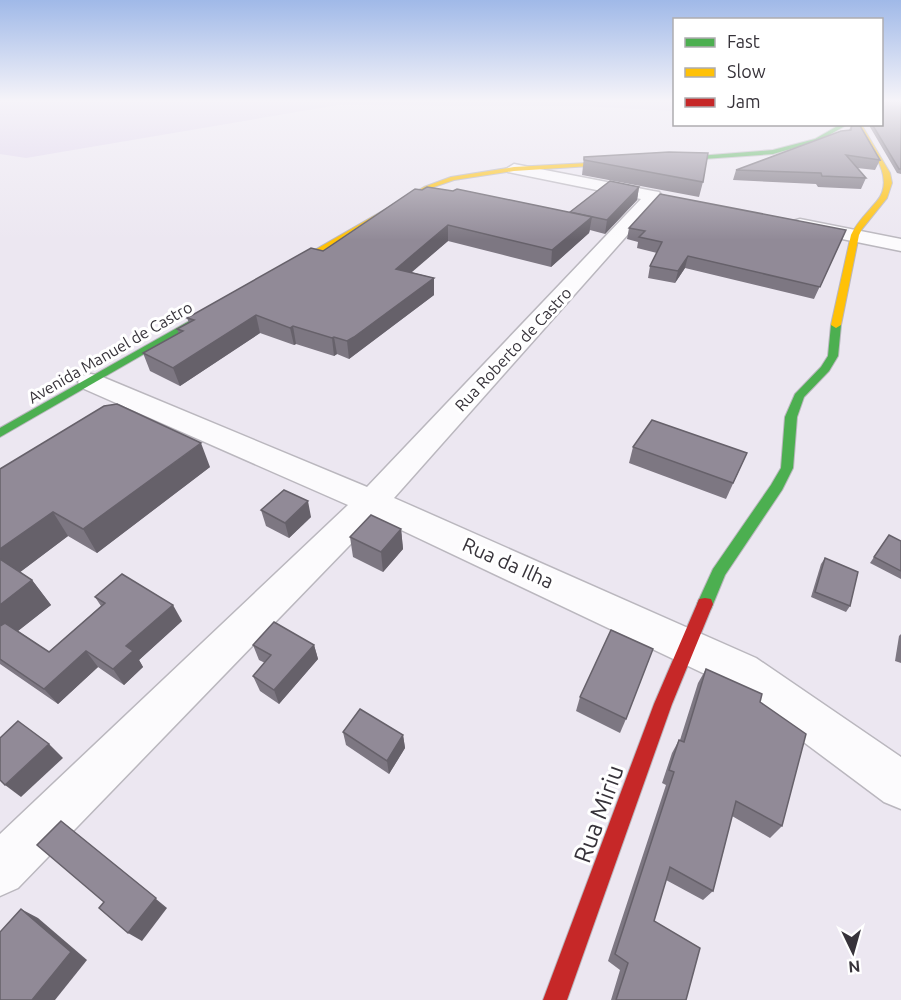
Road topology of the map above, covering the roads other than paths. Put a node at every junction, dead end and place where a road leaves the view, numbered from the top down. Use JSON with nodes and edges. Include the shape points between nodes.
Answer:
{"nodes":[{"id":1,"x":793,"y":147,"type":"edge"},
{"id":2,"x":871,"y":147,"type":"edge"},
{"id":3,"x":514,"y":169,"type":"junction"},
{"id":4,"x":788,"y":222,"type":"edge"},
{"id":5,"x":855,"y":235,"type":"junction"},
{"id":6,"x":901,"y":244,"type":"edge"},
{"id":7,"x":267,"y":280,"type":"edge"},
{"id":8,"x":225,"y":304,"type":"edge"},
{"id":9,"x":92,"y":382,"type":"junction"},
{"id":10,"x":0,"y":433,"type":"edge"},
{"id":11,"x":372,"y":502,"type":"junction"},
{"id":12,"x":688,"y":645,"type":"junction"},
{"id":13,"x":901,"y":785,"type":"edge"},
{"id":14,"x":0,"y":870,"type":"edge"},
{"id":15,"x":555,"y":1000,"type":"edge"}],
"edges":[{"from":1,"to":3,"type":"street","via":[[768,153]]},
{"from":2,"to":5,"type":"street","via":[[889,183],[883,198]]},
{"from":3,"to":7,"type":"street","via":[[453,178],[426,188]]},
{"from":3,"to":11,"type":"street","name":"Rua Roberto de Castro","via":[[664,198]]},
{"from":4,"to":5,"type":"street"},
{"from":5,"to":6,"type":"street"},
{"from":5,"to":12,"type":"street","via":[[837,316],[833,356],[799,396],[791,417],[787,468],[718,573]]},
{"from":8,"to":9,"type":"street","name":"Avenida Manuel de Castro"},
{"from":9,"to":10,"type":"street","name":"Avenida Manuel de Castro"},
{"from":9,"to":11,"type":"street","name":"Rua da Ilha"},
{"from":11,"to":12,"type":"street","name":"Rua da Ilha"},
{"from":11,"to":14,"type":"street","name":"Rua Roberto de Castro"},
{"from":12,"to":13,"type":"street","name":"Rua da Ilha","via":[[741,671]]},
{"from":12,"to":15,"type":"street","name":"Rua Miriu"}]}
